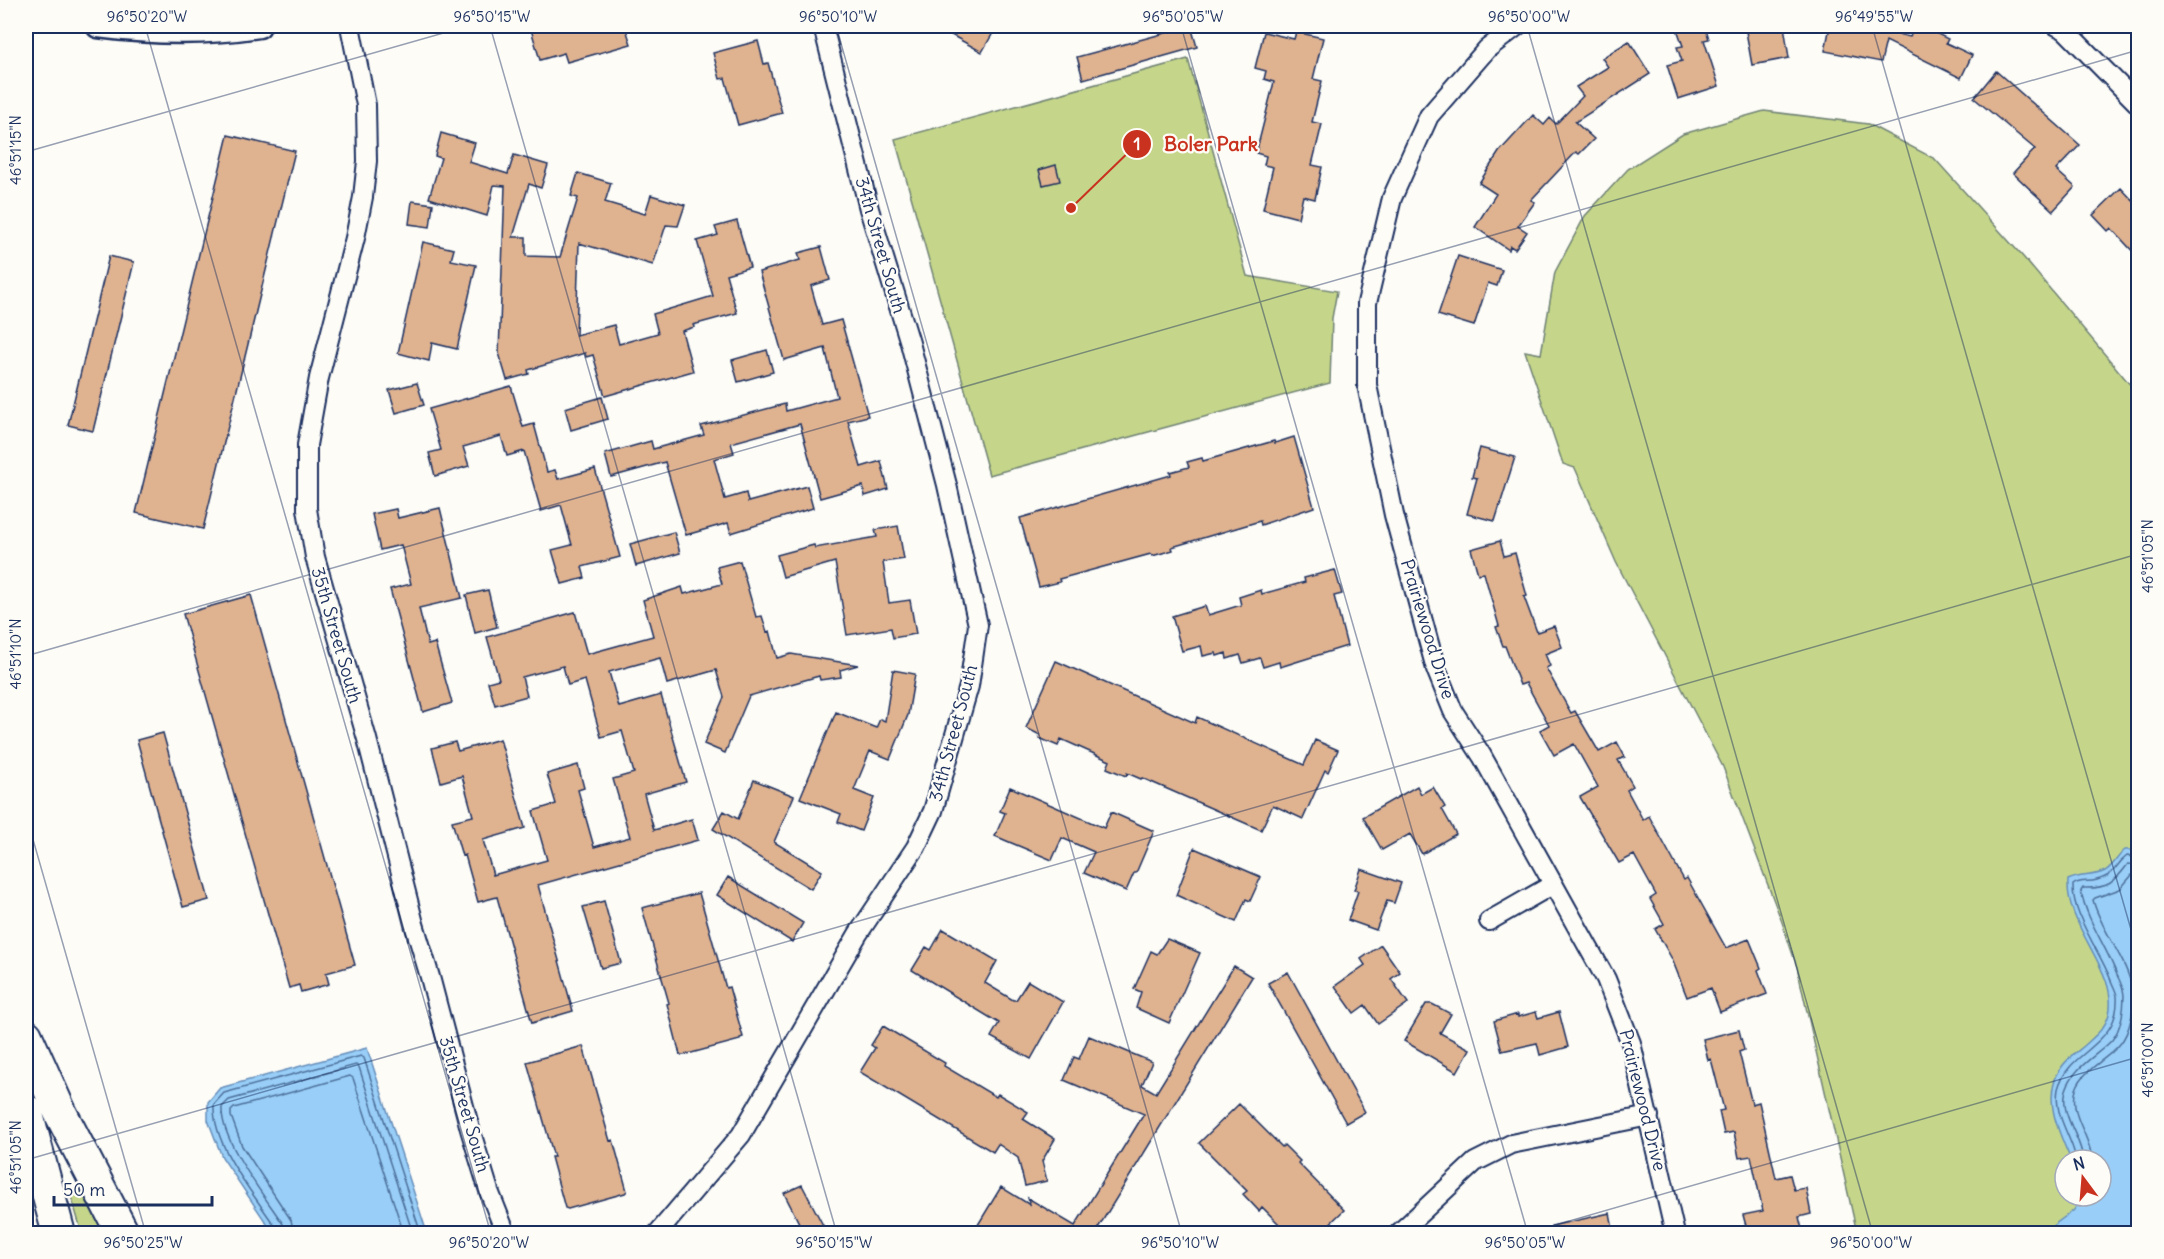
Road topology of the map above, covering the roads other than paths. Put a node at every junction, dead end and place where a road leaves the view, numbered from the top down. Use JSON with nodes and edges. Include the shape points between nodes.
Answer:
{"nodes":[{"id":1,"x":98,"y":26,"type":"edge"},
{"id":2,"x":259,"y":26,"type":"edge"},
{"id":3,"x":351,"y":26,"type":"edge"},
{"id":4,"x":823,"y":26,"type":"edge"},
{"id":5,"x":1517,"y":26,"type":"edge"},
{"id":6,"x":2063,"y":27,"type":"edge"},
{"id":7,"x":2139,"y":104,"type":"edge"},
{"id":8,"x":1552,"y":885,"type":"junction"},
{"id":9,"x":1489,"y":921,"type":"dead end"},
{"id":10,"x":26,"y":1036,"type":"edge"},
{"id":11,"x":26,"y":1111,"type":"edge"},
{"id":12,"x":1649,"y":1116,"type":"junction"},
{"id":13,"x":59,"y":1233,"type":"edge"},
{"id":14,"x":123,"y":1233,"type":"edge"},
{"id":15,"x":506,"y":1233,"type":"edge"},
{"id":16,"x":657,"y":1233,"type":"edge"},
{"id":17,"x":1398,"y":1233,"type":"edge"},
{"id":18,"x":1675,"y":1233,"type":"edge"}],
"edges":[{"from":1,"to":2,"type":"street","via":[[198,32]]},
{"from":3,"to":15,"type":"street","name":"35th Street South","via":[[366,105],[367,161],[361,207],[319,378],[307,445],[307,508],[315,557],[470,1129]]},
{"from":4,"to":16,"type":"street","name":"34th Street South","via":[[869,209],[947,484],[978,625],[969,686],[933,811],[916,847],[858,934],[741,1135]]},
{"from":5,"to":8,"type":"street","name":"Prairiewood Drive","via":[[1487,49],[1429,116],[1392,198],[1367,303],[1367,385],[1394,515],[1436,669],[1453,711]]},
{"from":6,"to":7,"type":"street"},
{"from":8,"to":9,"type":"street"},
{"from":8,"to":12,"type":"street","name":"Prairiewood Drive","via":[[1606,979],[1631,1043]]},
{"from":10,"to":14,"type":"highway","via":[[60,1112]]},
{"from":11,"to":13,"type":"highway"},
{"from":12,"to":17,"type":"street","via":[[1511,1144],[1474,1162]]},
{"from":12,"to":18,"type":"street","name":"Prairiewood Drive"}]}
